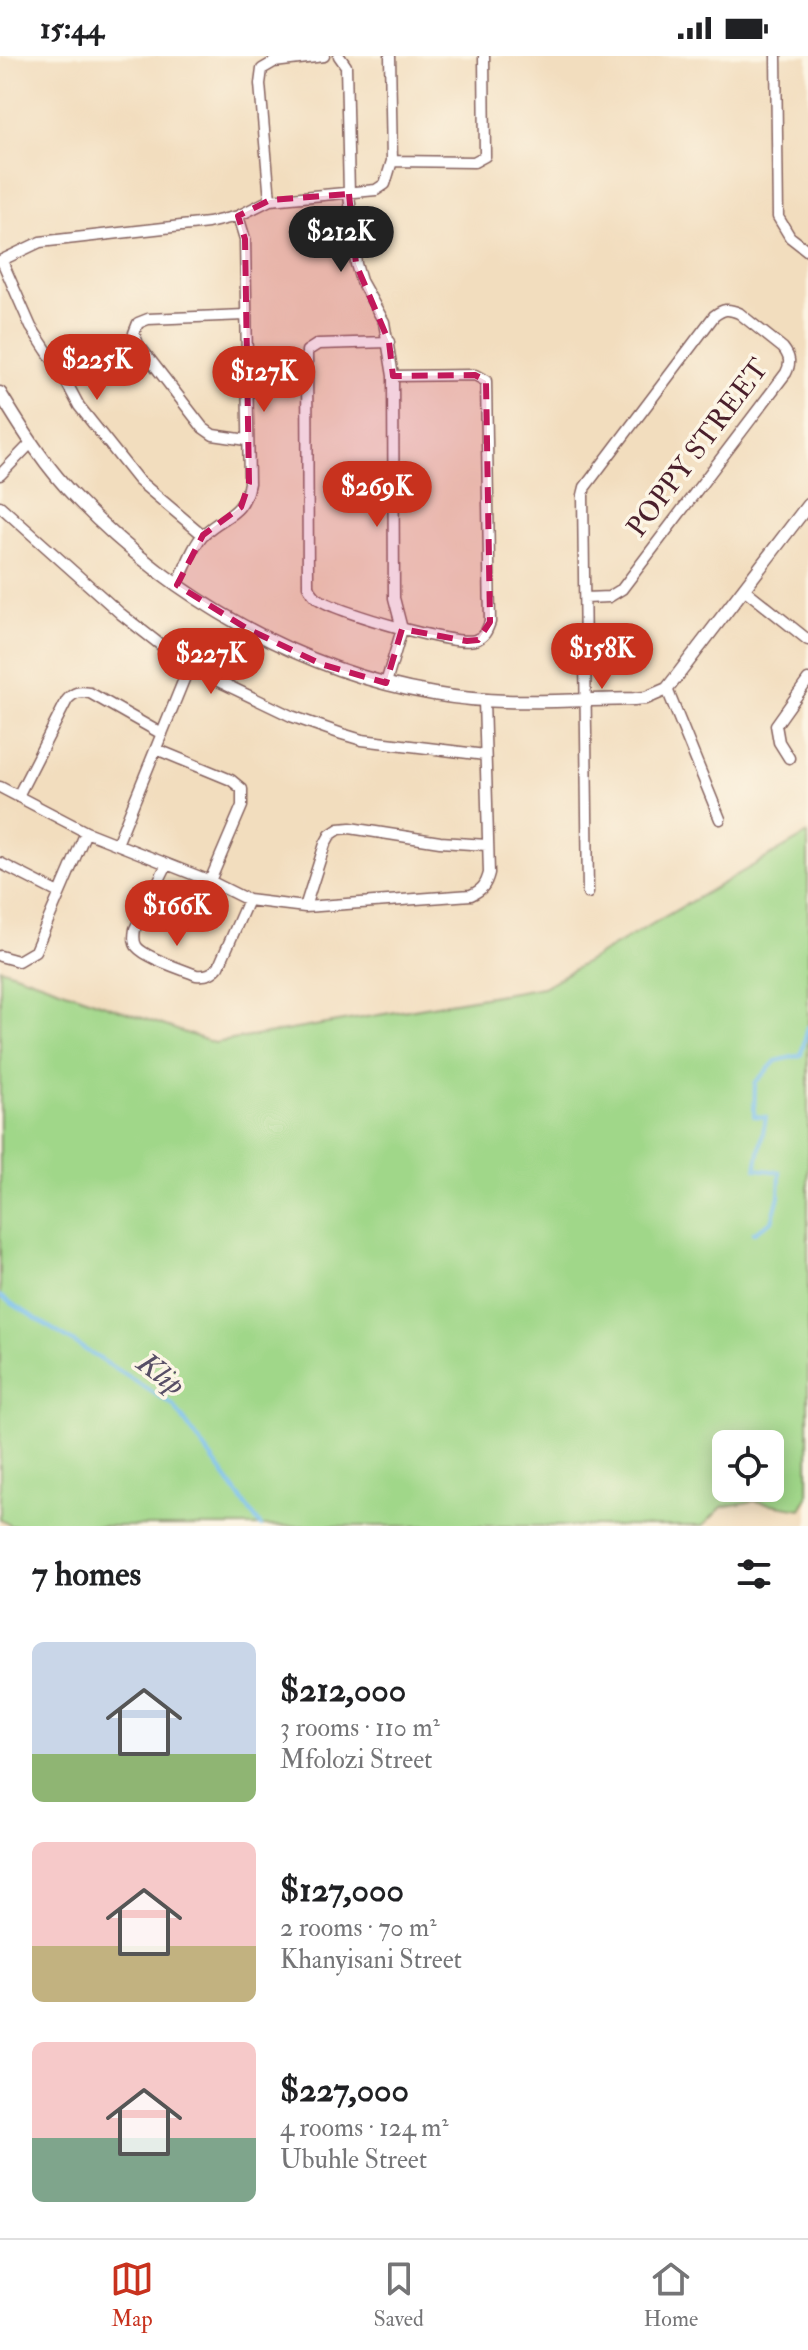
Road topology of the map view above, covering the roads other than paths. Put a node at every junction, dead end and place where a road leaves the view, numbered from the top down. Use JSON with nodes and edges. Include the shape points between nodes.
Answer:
{"nodes":[{"id":1,"x":324,"y":56,"type":"edge"},
{"id":2,"x":339,"y":56,"type":"edge"},
{"id":3,"x":390,"y":56,"type":"edge"},
{"id":4,"x":484,"y":56,"type":"edge"},
{"id":5,"x":776,"y":56,"type":"edge"},
{"id":6,"x":392,"y":161,"type":"junction"},
{"id":7,"x":349,"y":194,"type":"junction"},
{"id":8,"x":270,"y":200,"type":"junction"},
{"id":9,"x":238,"y":216,"type":"junction"},
{"id":10,"x":808,"y":251,"type":"edge"},
{"id":11,"x":1,"y":261,"type":"edge"},
{"id":12,"x":245,"y":315,"type":"junction"},
{"id":13,"x":389,"y":342,"type":"junction"},
{"id":14,"x":393,"y":376,"type":"junction"},
{"id":15,"x":0,"y":393,"type":"edge"},
{"id":16,"x":247,"y":440,"type":"junction"},
{"id":17,"x":31,"y":443,"type":"junction"},
{"id":18,"x":0,"y":475,"type":"edge"},
{"id":19,"x":808,"y":505,"type":"edge"},
{"id":20,"x":0,"y":506,"type":"edge"},
{"id":21,"x":203,"y":535,"type":"junction"},
{"id":22,"x":177,"y":585,"type":"junction"},
{"id":23,"x":744,"y":589,"type":"junction"},
{"id":24,"x":585,"y":598,"type":"junction"},
{"id":25,"x":402,"y":629,"type":"junction"},
{"id":26,"x":808,"y":640,"type":"edge"},
{"id":27,"x":189,"y":667,"type":"junction"},
{"id":28,"x":808,"y":680,"type":"edge"},
{"id":29,"x":386,"y":683,"type":"junction"},
{"id":30,"x":667,"y":689,"type":"junction"},
{"id":31,"x":484,"y":700,"type":"junction"},
{"id":32,"x":586,"y":700,"type":"junction"},
{"id":33,"x":162,"y":734,"type":"junction"},
{"id":34,"x":156,"y":749,"type":"junction"},
{"id":35,"x":485,"y":755,"type":"junction"},
{"id":36,"x":789,"y":758,"type":"dead end"},
{"id":37,"x":0,"y":787,"type":"edge"},
{"id":38,"x":18,"y":796,"type":"junction"},
{"id":39,"x":720,"y":819,"type":"dead end"},
{"id":40,"x":86,"y":832,"type":"junction"},
{"id":41,"x":117,"y":844,"type":"junction"},
{"id":42,"x":487,"y":845,"type":"junction"},
{"id":43,"x":0,"y":863,"type":"edge"},
{"id":44,"x":167,"y":864,"type":"junction"},
{"id":45,"x":210,"y":881,"type":"junction"},
{"id":46,"x":59,"y":893,"type":"junction"},
{"id":47,"x":588,"y":893,"type":"dead end"},
{"id":48,"x":248,"y":900,"type":"junction"},
{"id":49,"x":305,"y":907,"type":"junction"},
{"id":50,"x":0,"y":956,"type":"edge"}],
"edges":[{"from":1,"to":8,"type":"street","via":[[274,62],[262,69]]},
{"from":2,"to":7,"type":"street","via":[[346,66]]},
{"from":3,"to":6,"type":"street"},
{"from":4,"to":6,"type":"street","via":[[485,156],[474,162]]},
{"from":5,"to":10,"type":"street","via":[[778,217],[790,237]]},
{"from":6,"to":7,"type":"street","via":[[385,184]]},
{"from":7,"to":8,"type":"street"},
{"from":7,"to":13,"type":"street","via":[[356,264]]},
{"from":8,"to":9,"type":"street"},
{"from":9,"to":11,"type":"street","via":[[40,242]]},
{"from":9,"to":12,"type":"street","via":[[245,239]]},
{"from":11,"to":21,"type":"street","via":[[31,327],[79,406],[138,480]]},
{"from":12,"to":16,"type":"street"},
{"from":12,"to":16,"type":"street","via":[[148,319],[138,323],[134,333],[203,428],[213,435]]},
{"from":13,"to":14,"type":"street"},
{"from":13,"to":25,"type":"street","via":[[318,344],[307,351],[307,574],[319,600]]},
{"from":14,"to":25,"type":"street","via":[[394,598]]},
{"from":14,"to":25,"type":"street","via":[[475,375],[488,387],[487,632],[467,641]]},
{"from":15,"to":17,"type":"street"},
{"from":16,"to":21,"type":"street","via":[[247,496],[231,517]]},
{"from":17,"to":18,"type":"street"},
{"from":17,"to":22,"type":"street","via":[[77,499]]},
{"from":19,"to":23,"type":"street"},
{"from":20,"to":27,"type":"street"},
{"from":21,"to":22,"type":"street"},
{"from":22,"to":29,"type":"street","via":[[246,628],[321,664]]},
{"from":23,"to":26,"type":"street"},
{"from":23,"to":30,"type":"street"},
{"from":24,"to":24,"type":"street","name":"POPPY STREET","via":[[585,487],[714,316],[721,310],[739,313],[789,356],[786,373],[622,589],[609,597]]},
{"from":24,"to":32,"type":"street"},
{"from":25,"to":29,"type":"street"},
{"from":27,"to":33,"type":"street"},
{"from":27,"to":35,"type":"street","via":[[291,716],[362,740]]},
{"from":28,"to":36,"type":"street","via":[[776,725]]},
{"from":29,"to":31,"type":"street"},
{"from":30,"to":32,"type":"street","via":[[646,698]]},
{"from":30,"to":39,"type":"street"},
{"from":31,"to":32,"type":"street"},
{"from":31,"to":35,"type":"street"},
{"from":32,"to":47,"type":"street"},
{"from":33,"to":34,"type":"street"},
{"from":33,"to":38,"type":"street","via":[[90,693],[73,694]]},
{"from":34,"to":41,"type":"street"},
{"from":34,"to":45,"type":"street","via":[[242,789],[242,806]]},
{"from":35,"to":42,"type":"street"},
{"from":37,"to":38,"type":"street"},
{"from":38,"to":40,"type":"street"},
{"from":40,"to":41,"type":"street"},
{"from":40,"to":46,"type":"street"},
{"from":41,"to":44,"type":"street"},
{"from":42,"to":49,"type":"street","via":[[486,884],[471,895]]},
{"from":42,"to":49,"type":"street","via":[[339,829],[325,844]]},
{"from":43,"to":46,"type":"street"},
{"from":44,"to":45,"type":"street"},
{"from":44,"to":48,"type":"street","via":[[135,929],[137,947],[145,953],[196,975],[213,973]]},
{"from":45,"to":48,"type":"street"},
{"from":46,"to":50,"type":"street","via":[[35,951],[18,961]]},
{"from":48,"to":49,"type":"street"}]}
